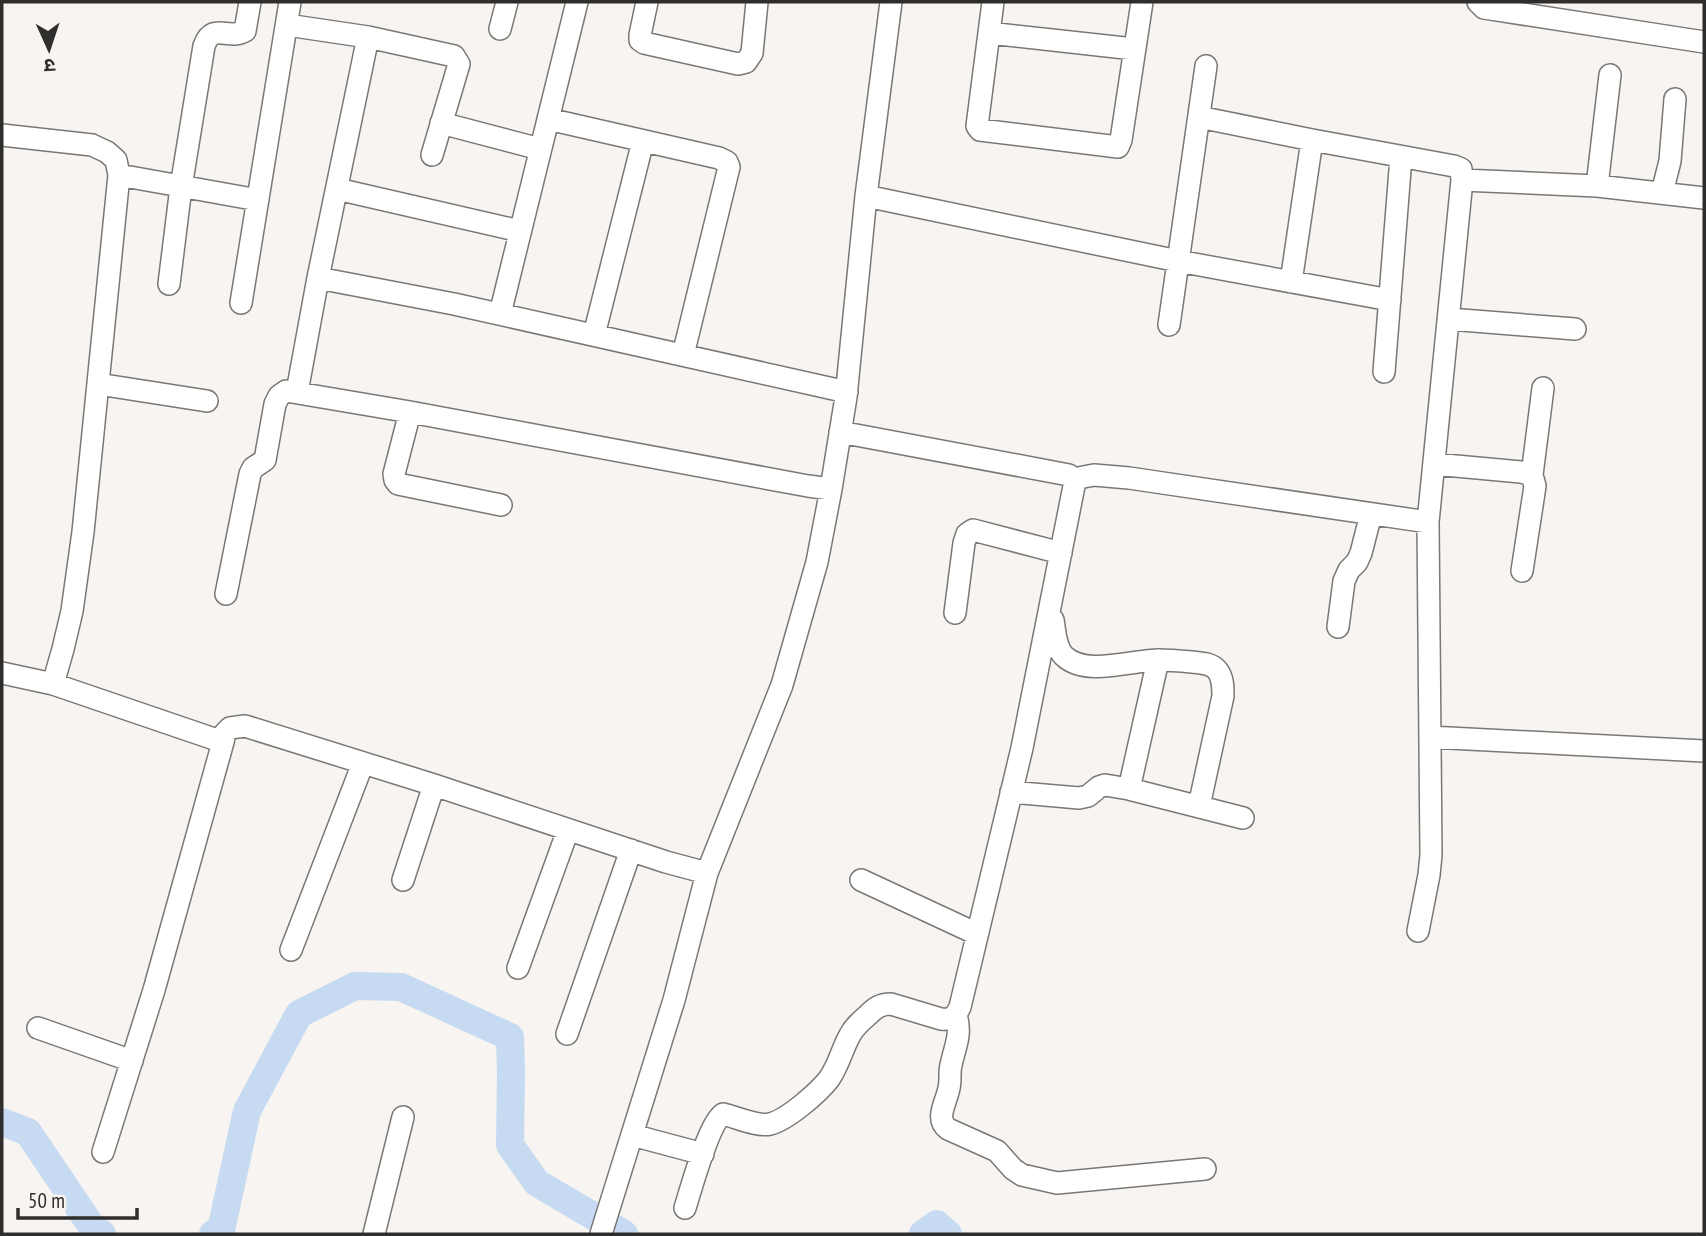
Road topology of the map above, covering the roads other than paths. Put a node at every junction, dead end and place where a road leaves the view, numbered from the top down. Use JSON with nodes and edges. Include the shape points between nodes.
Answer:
{"nodes":[{"id":1,"x":250,"y":2,"type":"edge"},
{"id":2,"x":290,"y":2,"type":"edge"},
{"id":3,"x":506,"y":2,"type":"edge"},
{"id":4,"x":577,"y":2,"type":"edge"},
{"id":5,"x":647,"y":2,"type":"edge"},
{"id":6,"x":757,"y":2,"type":"edge"},
{"id":7,"x":891,"y":2,"type":"edge"},
{"id":8,"x":993,"y":2,"type":"edge"},
{"id":9,"x":1142,"y":2,"type":"edge"},
{"id":10,"x":1478,"y":2,"type":"edge"},
{"id":11,"x":287,"y":25,"type":"junction"},
{"id":12,"x":500,"y":29,"type":"dead end"},
{"id":13,"x":989,"y":33,"type":"junction"},
{"id":14,"x":368,"y":37,"type":"junction"},
{"id":15,"x":1704,"y":42,"type":"edge"},
{"id":16,"x":1134,"y":49,"type":"junction"},
{"id":17,"x":1206,"y":66,"type":"dead end"},
{"id":18,"x":1610,"y":75,"type":"dead end"},
{"id":19,"x":1675,"y":99,"type":"dead end"},
{"id":20,"x":1199,"y":117,"type":"junction"},
{"id":21,"x":548,"y":119,"type":"junction"},
{"id":22,"x":441,"y":123,"type":"junction"},
{"id":23,"x":2,"y":135,"type":"edge"},
{"id":24,"x":1312,"y":140,"type":"junction"},
{"id":25,"x":643,"y":141,"type":"junction"},
{"id":26,"x":540,"y":149,"type":"junction"},
{"id":27,"x":432,"y":155,"type":"dead end"},
{"id":28,"x":1401,"y":157,"type":"junction"},
{"id":29,"x":119,"y":176,"type":"junction"},
{"id":30,"x":1462,"y":180,"type":"junction"},
{"id":31,"x":1597,"y":186,"type":"junction"},
{"id":32,"x":181,"y":187,"type":"junction"},
{"id":33,"x":337,"y":189,"type":"junction"},
{"id":34,"x":1661,"y":193,"type":"junction"},
{"id":35,"x":866,"y":196,"type":"junction"},
{"id":36,"x":1704,"y":198,"type":"edge"},
{"id":37,"x":258,"y":200,"type":"junction"},
{"id":38,"x":520,"y":231,"type":"junction"},
{"id":39,"x":1178,"y":261,"type":"junction"},
{"id":40,"x":318,"y":278,"type":"junction"},
{"id":41,"x":1291,"y":282,"type":"junction"},
{"id":42,"x":169,"y":284,"type":"dead end"},
{"id":43,"x":1390,"y":300,"type":"junction"},
{"id":44,"x":241,"y":303,"type":"dead end"},
{"id":45,"x":500,"y":314,"type":"junction"},
{"id":46,"x":1448,"y":319,"type":"junction"},
{"id":47,"x":1169,"y":325,"type":"dead end"},
{"id":48,"x":1575,"y":329,"type":"dead end"},
{"id":49,"x":594,"y":335,"type":"junction"},
{"id":50,"x":683,"y":355,"type":"junction"},
{"id":51,"x":1384,"y":373,"type":"dead end"},
{"id":52,"x":98,"y":384,"type":"junction"},
{"id":53,"x":1543,"y":388,"type":"dead end"},
{"id":54,"x":298,"y":392,"type":"junction"},
{"id":55,"x":847,"y":392,"type":"junction"},
{"id":56,"x":207,"y":401,"type":"dead end"},
{"id":57,"x":410,"y":412,"type":"junction"},
{"id":58,"x":840,"y":432,"type":"junction"},
{"id":59,"x":1434,"y":464,"type":"junction"},
{"id":60,"x":1532,"y":475,"type":"junction"},
{"id":61,"x":1073,"y":479,"type":"junction"},
{"id":62,"x":831,"y":489,"type":"junction"},
{"id":63,"x":501,"y":505,"type":"dead end"},
{"id":64,"x":1371,"y":514,"type":"junction"},
{"id":65,"x":1428,"y":522,"type":"junction"},
{"id":66,"x":1061,"y":553,"type":"junction"},
{"id":67,"x":1522,"y":571,"type":"dead end"},
{"id":68,"x":226,"y":594,"type":"dead end"},
{"id":69,"x":1050,"y":608,"type":"junction"},
{"id":70,"x":956,"y":612,"type":"dead end"},
{"id":71,"x":1338,"y":627,"type":"dead end"},
{"id":72,"x":1158,"y":660,"type":"junction"},
{"id":73,"x":2,"y":674,"type":"edge"},
{"id":74,"x":52,"y":684,"type":"junction"},
{"id":75,"x":1430,"y":737,"type":"junction"},
{"id":76,"x":223,"y":742,"type":"junction"},
{"id":77,"x":1704,"y":751,"type":"edge"},
{"id":78,"x":363,"y":763,"type":"junction"},
{"id":79,"x":434,"y":785,"type":"junction"},
{"id":80,"x":1129,"y":789,"type":"junction"},
{"id":81,"x":1012,"y":792,"type":"junction"},
{"id":82,"x":1199,"y":807,"type":"junction"},
{"id":83,"x":1243,"y":818,"type":"dead end"},
{"id":84,"x":568,"y":830,"type":"junction"},
{"id":85,"x":631,"y":850,"type":"junction"},
{"id":86,"x":708,"y":873,"type":"junction"},
{"id":87,"x":403,"y":880,"type":"dead end"},
{"id":88,"x":861,"y":880,"type":"dead end"},
{"id":89,"x":1418,"y":931,"type":"dead end"},
{"id":90,"x":977,"y":934,"type":"junction"},
{"id":91,"x":291,"y":950,"type":"dead end"},
{"id":92,"x":518,"y":968,"type":"dead end"},
{"id":93,"x":956,"y":1015,"type":"junction"},
{"id":94,"x":38,"y":1028,"type":"dead end"},
{"id":95,"x":567,"y":1034,"type":"dead end"},
{"id":96,"x":132,"y":1062,"type":"junction"},
{"id":97,"x":403,"y":1117,"type":"dead end"},
{"id":98,"x":629,"y":1145,"type":"junction"},
{"id":99,"x":103,"y":1152,"type":"dead end"},
{"id":100,"x":703,"y":1154,"type":"junction"},
{"id":101,"x":1205,"y":1169,"type":"dead end"},
{"id":102,"x":685,"y":1208,"type":"dead end"},
{"id":103,"x":374,"y":1234,"type":"edge"},
{"id":104,"x":601,"y":1234,"type":"edge"}],
"edges":[{"from":1,"to":32,"type":"street","via":[[245,31],[213,33],[204,46]]},
{"from":2,"to":11,"type":"street"},
{"from":3,"to":12,"type":"street"},
{"from":4,"to":21,"type":"street"},
{"from":5,"to":6,"type":"street","via":[[639,34],[643,43],[738,64],[752,53]]},
{"from":7,"to":35,"type":"street"},
{"from":8,"to":13,"type":"street"},
{"from":9,"to":16,"type":"street"},
{"from":10,"to":15,"type":"street","via":[[1484,8]]},
{"from":11,"to":14,"type":"street"},
{"from":11,"to":37,"type":"street"},
{"from":13,"to":16,"type":"street"},
{"from":13,"to":16,"type":"street","via":[[976,126],[980,130],[1106,147],[1118,147],[1121,140]]},
{"from":14,"to":22,"type":"street","via":[[457,59]]},
{"from":14,"to":33,"type":"street"},
{"from":17,"to":20,"type":"street"},
{"from":18,"to":31,"type":"street"},
{"from":19,"to":34,"type":"street","via":[[1670,160]]},
{"from":20,"to":24,"type":"street"},
{"from":20,"to":39,"type":"street"},
{"from":21,"to":25,"type":"street"},
{"from":21,"to":26,"type":"street"},
{"from":22,"to":26,"type":"street"},
{"from":22,"to":27,"type":"street"},
{"from":23,"to":29,"type":"street","via":[[92,145],[116,160]]},
{"from":24,"to":28,"type":"street"},
{"from":24,"to":41,"type":"street"},
{"from":25,"to":49,"type":"street"},
{"from":25,"to":50,"type":"street","via":[[719,158],[729,167]]},
{"from":26,"to":38,"type":"street"},
{"from":28,"to":30,"type":"street","via":[[1454,166],[1461,169]]},
{"from":28,"to":43,"type":"street"},
{"from":29,"to":32,"type":"street"},
{"from":29,"to":52,"type":"street"},
{"from":30,"to":31,"type":"street"},
{"from":30,"to":46,"type":"street"},
{"from":31,"to":34,"type":"street"},
{"from":32,"to":37,"type":"street"},
{"from":32,"to":42,"type":"street"},
{"from":33,"to":38,"type":"street"},
{"from":33,"to":40,"type":"street"},
{"from":34,"to":36,"type":"street"},
{"from":35,"to":39,"type":"street"},
{"from":35,"to":55,"type":"street"},
{"from":37,"to":44,"type":"street"},
{"from":38,"to":45,"type":"street"},
{"from":39,"to":41,"type":"street"},
{"from":39,"to":47,"type":"street"},
{"from":40,"to":45,"type":"street"},
{"from":40,"to":54,"type":"street"},
{"from":41,"to":43,"type":"street"},
{"from":43,"to":51,"type":"street"},
{"from":45,"to":49,"type":"street"},
{"from":46,"to":48,"type":"street"},
{"from":46,"to":59,"type":"street"},
{"from":49,"to":50,"type":"street"},
{"from":50,"to":55,"type":"street"},
{"from":52,"to":56,"type":"street"},
{"from":52,"to":74,"type":"street","via":[[72,611]]},
{"from":53,"to":60,"type":"street"},
{"from":54,"to":57,"type":"street"},
{"from":54,"to":68,"type":"street","via":[[279,396],[265,460],[250,474]]},
{"from":55,"to":58,"type":"street"},
{"from":57,"to":62,"type":"street"},
{"from":57,"to":63,"type":"street","via":[[394,474],[398,484]]},
{"from":58,"to":61,"type":"street"},
{"from":58,"to":62,"type":"street"},
{"from":59,"to":60,"type":"street"},
{"from":59,"to":65,"type":"street"},
{"from":60,"to":67,"type":"street","via":[[1535,486]]},
{"from":61,"to":64,"type":"street","via":[[1094,475],[1129,478]]},
{"from":61,"to":66,"type":"street"},
{"from":62,"to":86,"type":"street","via":[[817,562],[782,685]]},
{"from":64,"to":65,"type":"street"},
{"from":64,"to":71,"type":"street","via":[[1361,554],[1344,581]]},
{"from":65,"to":75,"type":"street"},
{"from":66,"to":69,"type":"street"},
{"from":66,"to":70,"type":"street","via":[[973,530],[964,543]]},
{"from":69,"to":72,"type":"street","via":[[1057,645],[1075,663],[1104,666]]},
{"from":69,"to":81,"type":"street"},
{"from":72,"to":80,"type":"street"},
{"from":72,"to":82,"type":"street","via":[[1204,663],[1220,673],[1223,696]]},
{"from":73,"to":74,"type":"street"},
{"from":74,"to":76,"type":"street"},
{"from":75,"to":77,"type":"street"},
{"from":75,"to":89,"type":"street","via":[[1431,855]]},
{"from":76,"to":78,"type":"street","via":[[230,728],[245,726]]},
{"from":76,"to":96,"type":"street"},
{"from":78,"to":79,"type":"street"},
{"from":78,"to":91,"type":"street"},
{"from":79,"to":84,"type":"street"},
{"from":79,"to":87,"type":"street"},
{"from":80,"to":81,"type":"street","via":[[1105,785],[1079,798]]},
{"from":80,"to":82,"type":"street"},
{"from":81,"to":90,"type":"street"},
{"from":82,"to":83,"type":"street"},
{"from":84,"to":85,"type":"street"},
{"from":84,"to":92,"type":"street"},
{"from":85,"to":86,"type":"street"},
{"from":85,"to":95,"type":"street"},
{"from":86,"to":98,"type":"street"},
{"from":88,"to":90,"type":"street"},
{"from":90,"to":93,"type":"street"},
{"from":93,"to":100,"type":"street","via":[[949,1020],[891,1004],[877,1007],[856,1026],[829,1079],[803,1105],[769,1125],[723,1114]]},
{"from":93,"to":101,"type":"street","via":[[958,1040],[943,1126],[997,1151],[1022,1175],[1057,1183]]},
{"from":94,"to":96,"type":"street"},
{"from":96,"to":99,"type":"street"},
{"from":97,"to":103,"type":"street"},
{"from":98,"to":100,"type":"street"},
{"from":98,"to":104,"type":"street"},
{"from":100,"to":102,"type":"street"}]}
